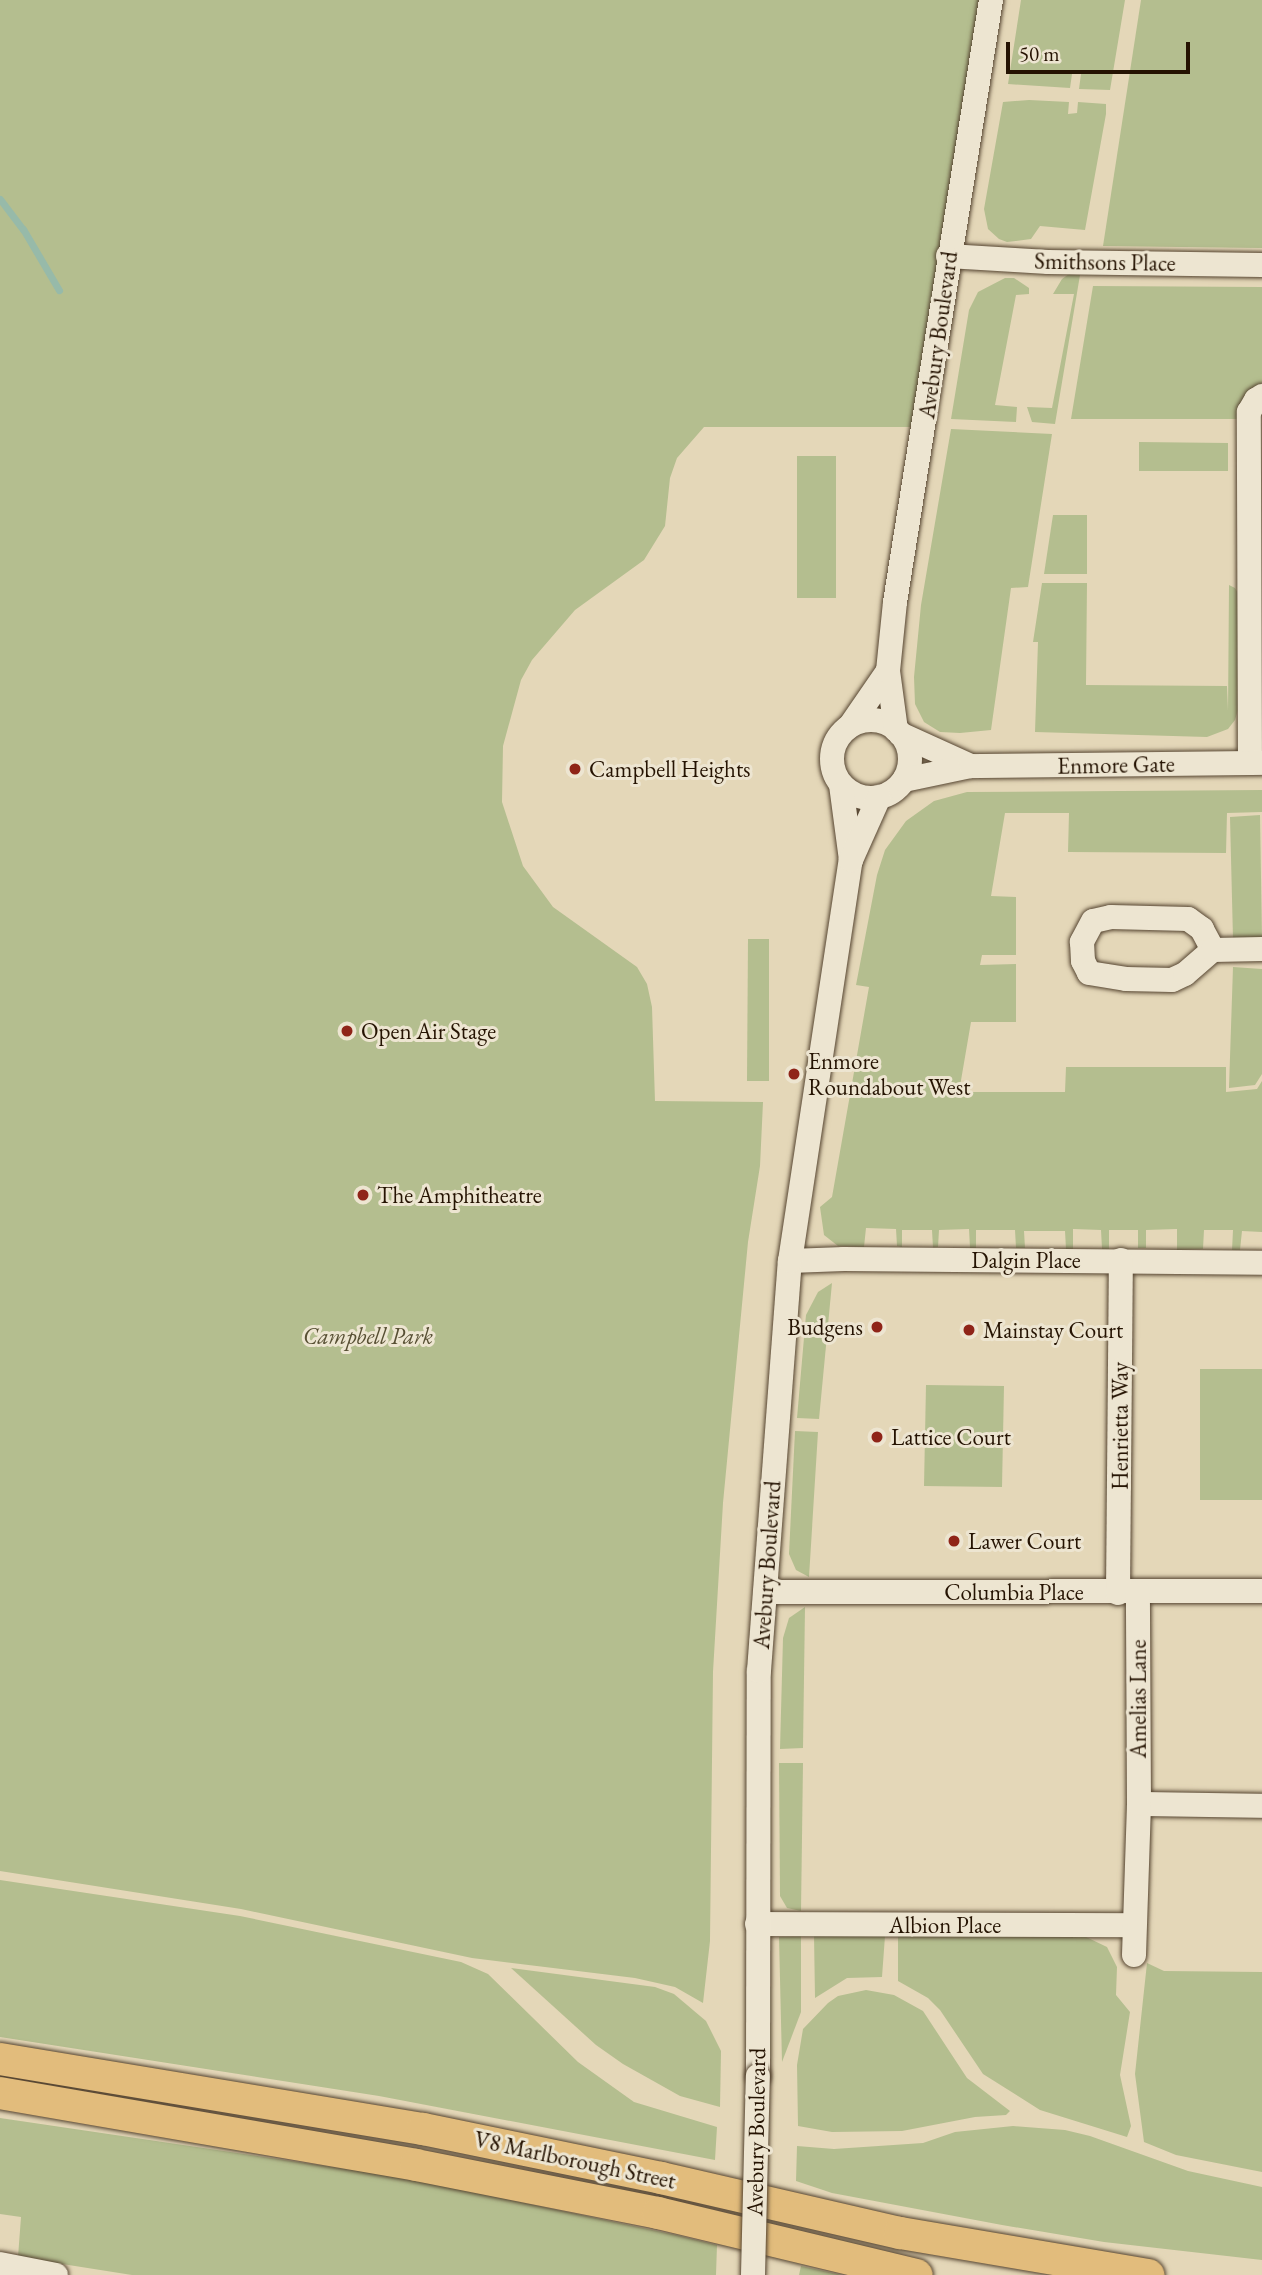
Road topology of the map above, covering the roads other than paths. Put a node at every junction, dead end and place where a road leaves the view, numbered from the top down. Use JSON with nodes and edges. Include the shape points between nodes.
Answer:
{"nodes":[{"id":1,"x":991,"y":0,"type":"edge"},
{"id":2,"x":948,"y":256,"type":"junction"},
{"id":3,"x":1262,"y":265,"type":"edge"},
{"id":4,"x":1262,"y":396,"type":"edge"},
{"id":5,"x":1255,"y":468,"type":"edge"},
{"id":6,"x":888,"y":671,"type":"junction"},
{"id":7,"x":850,"y":726,"type":"junction"},
{"id":8,"x":898,"y":732,"type":"junction"},
{"id":9,"x":1256,"y":763,"type":"edge"},
{"id":10,"x":971,"y":766,"type":"junction"},
{"id":11,"x":904,"y":780,"type":"junction"},
{"id":12,"x":841,"y":785,"type":"junction"},
{"id":13,"x":879,"y":797,"type":"junction"},
{"id":14,"x":851,"y":860,"type":"junction"},
{"id":15,"x":1262,"y":949,"type":"edge"},
{"id":16,"x":1213,"y":950,"type":"junction"},
{"id":17,"x":1121,"y":1260,"type":"junction"},
{"id":18,"x":790,"y":1261,"type":"junction"},
{"id":19,"x":1262,"y":1263,"type":"edge"},
{"id":20,"x":1262,"y":1591,"type":"edge"},
{"id":21,"x":765,"y":1592,"type":"junction"},
{"id":22,"x":1128,"y":1593,"type":"junction"},
{"id":23,"x":1139,"y":1804,"type":"junction"},
{"id":24,"x":1262,"y":1807,"type":"edge"},
{"id":25,"x":757,"y":1924,"type":"junction"},
{"id":26,"x":1133,"y":1925,"type":"junction"},
{"id":27,"x":1133,"y":1955,"type":"dead end"},
{"id":28,"x":0,"y":2059,"type":"edge"},
{"id":29,"x":0,"y":2093,"type":"edge"},
{"id":30,"x":9,"y":2265,"type":"edge"},
{"id":31,"x":56,"y":2275,"type":"edge"},
{"id":32,"x":753,"y":2275,"type":"edge"},
{"id":33,"x":917,"y":2275,"type":"edge"},
{"id":34,"x":1148,"y":2275,"type":"edge"}],
"edges":[{"from":1,"to":2,"type":"street","name":"Avebury Boulevard"},
{"from":2,"to":3,"type":"street","name":"Smithsons Place"},
{"from":2,"to":6,"type":"street","name":"Avebury Boulevard"},
{"from":4,"to":5,"type":"street","via":[[1250,412]]},
{"from":5,"to":9,"type":"street"},
{"from":6,"to":7,"type":"street","name":"Avebury Boulevard"},
{"from":6,"to":8,"type":"street","name":"Avebury Boulevard"},
{"from":7,"to":8,"type":"street","via":[[873,720]]},
{"from":7,"to":12,"type":"street","via":[[840,735],[831,760]]},
{"from":8,"to":10,"type":"street","name":"Enmore Gate"},
{"from":8,"to":11,"type":"street","via":[[909,756]]},
{"from":9,"to":10,"type":"street","name":"Enmore Gate"},
{"from":10,"to":11,"type":"street","name":"Enmore Gate"},
{"from":11,"to":13,"type":"street"},
{"from":12,"to":13,"type":"street","via":[[858,796]]},
{"from":12,"to":14,"type":"street","name":"Avebury Boulevard"},
{"from":13,"to":14,"type":"street","name":"Avebury Boulevard"},
{"from":14,"to":18,"type":"street","name":"Avebury Boulevard"},
{"from":15,"to":16,"type":"street"},
{"from":16,"to":16,"type":"street","via":[[1202,929],[1188,919],[1111,917],[1093,921],[1082,942],[1089,973],[1126,979],[1172,980]]},
{"from":17,"to":18,"type":"street","name":"Dalgin Place"},
{"from":17,"to":19,"type":"street","name":"Dalgin Place"},
{"from":17,"to":22,"type":"street","name":"Henrietta Way"},
{"from":18,"to":21,"type":"street","name":"Avebury Boulevard"},
{"from":20,"to":22,"type":"street","name":"Columbia Place"},
{"from":21,"to":22,"type":"street","name":"Columbia Place"},
{"from":21,"to":25,"type":"street","name":"Avebury Boulevard","via":[[759,1671]]},
{"from":22,"to":23,"type":"street","name":"Amelias Lane"},
{"from":23,"to":24,"type":"street"},
{"from":23,"to":26,"type":"street"},
{"from":25,"to":26,"type":"street","name":"Albion Place"},
{"from":25,"to":32,"type":"street","name":"Avebury Boulevard","bridge":true},
{"from":26,"to":27,"type":"street"},
{"from":28,"to":34,"type":"main road","name":"V8 Marlborough Street","via":[[423,2129],[900,2233]]},
{"from":29,"to":33,"type":"main road","name":"V8 Marlborough Street","via":[[430,2167],[658,2213]]},
{"from":30,"to":31,"type":"street"}]}
